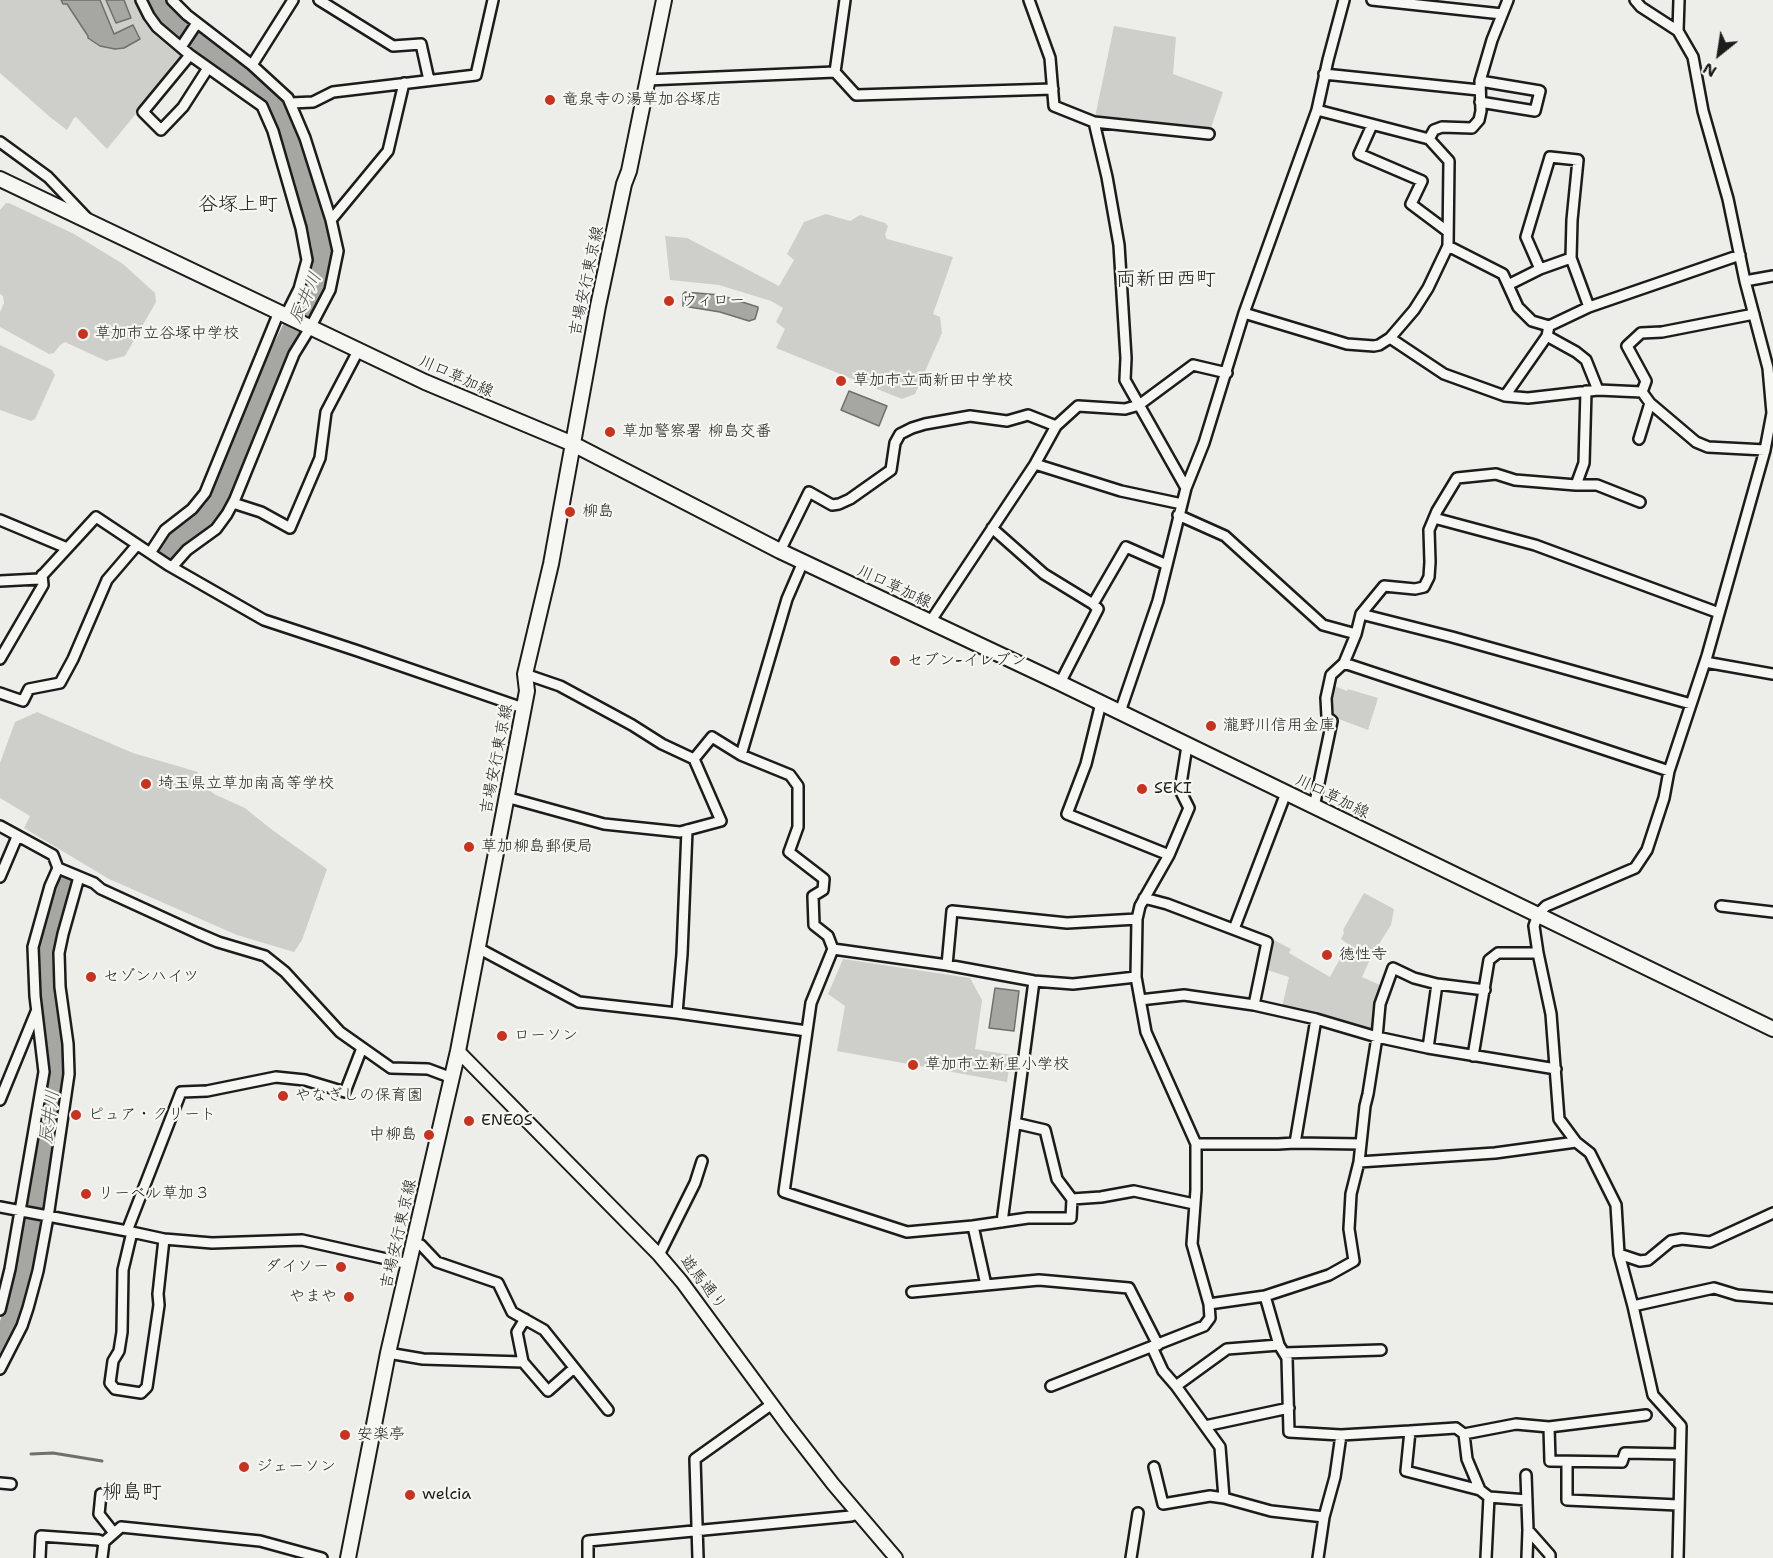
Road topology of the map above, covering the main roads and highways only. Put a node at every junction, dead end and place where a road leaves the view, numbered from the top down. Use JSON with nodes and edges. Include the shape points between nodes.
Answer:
{"nodes":[{"id":1,"x":664,"y":0,"type":"edge"},
{"id":2,"x":0,"y":179,"type":"edge"},
{"id":3,"x":573,"y":444,"type":"junction"},
{"id":4,"x":1773,"y":1029,"type":"edge"},
{"id":5,"x":348,"y":1558,"type":"edge"}],
"edges":[{"from":1,"to":3,"type":"main road","name":"吉場安行東京線","via":[[598,306]]},
{"from":2,"to":3,"type":"main road","name":"川口草加線","via":[[358,351]]},
{"from":3,"to":4,"type":"main road","name":"川口草加線","via":[[780,551]]},
{"from":3,"to":5,"type":"main road","name":"吉場安行東京線","via":[[525,674],[527,691],[458,1051],[388,1353]]}]}
